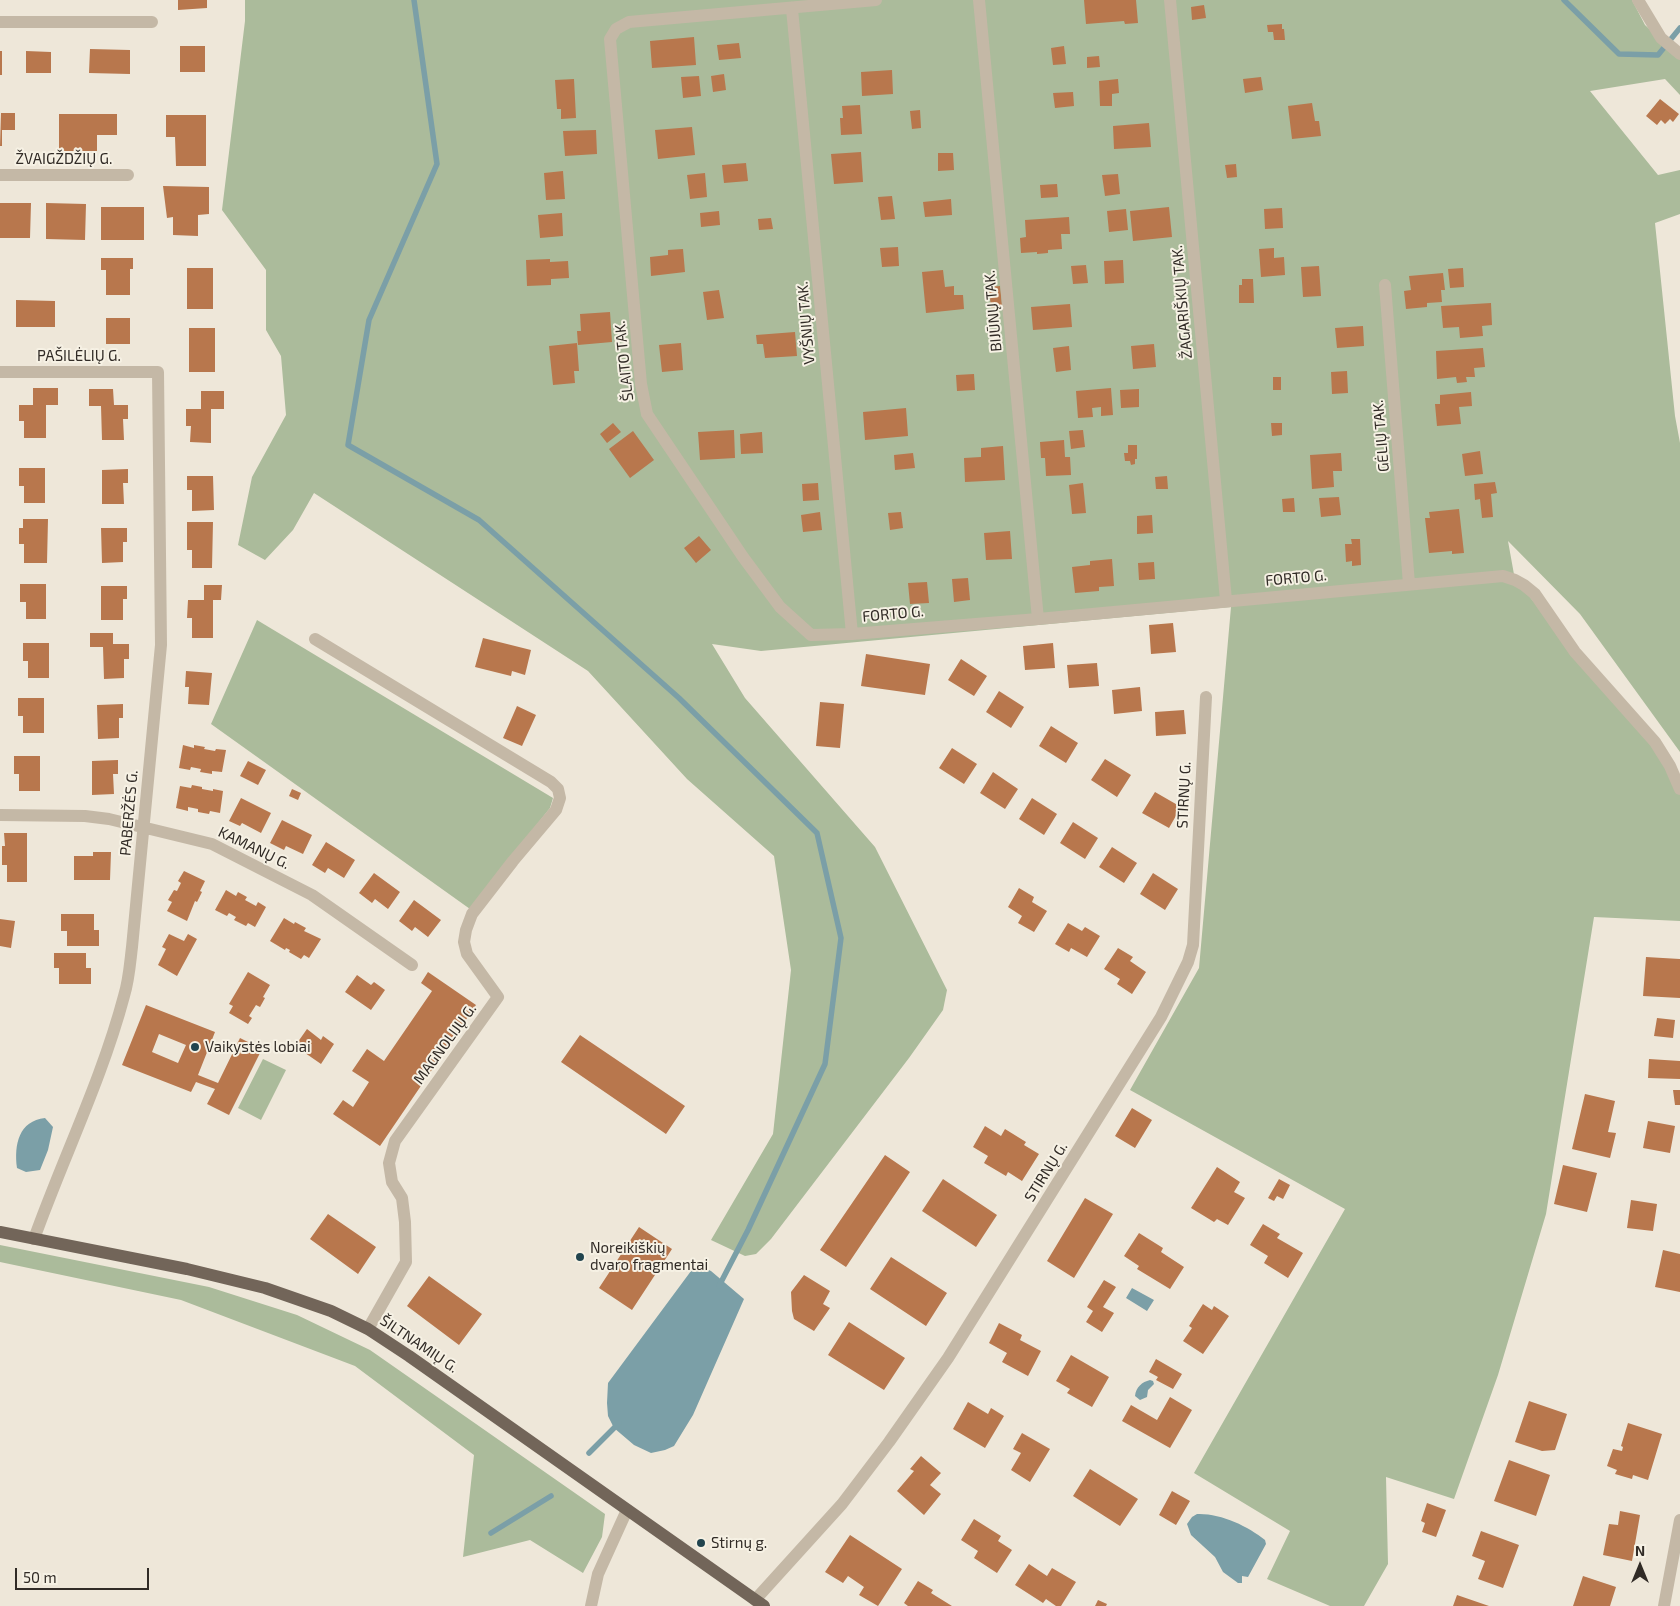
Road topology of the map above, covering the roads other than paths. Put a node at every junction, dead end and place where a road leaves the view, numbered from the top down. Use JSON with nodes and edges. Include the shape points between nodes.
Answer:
{"nodes":[{"id":1,"x":876,"y":0,"type":"edge"},
{"id":2,"x":979,"y":0,"type":"edge"},
{"id":3,"x":1170,"y":0,"type":"edge"},
{"id":4,"x":1638,"y":0,"type":"edge"},
{"id":5,"x":792,"y":9,"type":"junction"},
{"id":6,"x":0,"y":22,"type":"edge"},
{"id":7,"x":152,"y":22,"type":"dead end"},
{"id":8,"x":1677,"y":51,"type":"edge"},
{"id":9,"x":0,"y":175,"type":"edge"},
{"id":10,"x":128,"y":175,"type":"dead end"},
{"id":11,"x":1385,"y":285,"type":"dead end"},
{"id":12,"x":0,"y":372,"type":"edge"},
{"id":13,"x":158,"y":372,"type":"joint"},
{"id":14,"x":1409,"y":584,"type":"junction"},
{"id":15,"x":1226,"y":600,"type":"junction"},
{"id":16,"x":1038,"y":618,"type":"junction"},
{"id":17,"x":852,"y":634,"type":"junction"},
{"id":18,"x":811,"y":636,"type":"joint"},
{"id":19,"x":315,"y":639,"type":"dead end"},
{"id":20,"x":1206,"y":697,"type":"dead end"},
{"id":21,"x":1680,"y":789,"type":"edge"},
{"id":22,"x":0,"y":816,"type":"edge"},
{"id":23,"x":144,"y":828,"type":"junction"},
{"id":24,"x":412,"y":965,"type":"dead end"},
{"id":25,"x":0,"y":1232,"type":"edge"},
{"id":26,"x":34,"y":1239,"type":"junction"},
{"id":27,"x":368,"y":1330,"type":"junction"},
{"id":28,"x":627,"y":1510,"type":"junction"},
{"id":29,"x":1680,"y":1520,"type":"edge"},
{"id":30,"x":759,"y":1603,"type":"edge"},
{"id":31,"x":591,"y":1606,"type":"edge"},
{"id":32,"x":1664,"y":1606,"type":"edge"}],
"edges":[{"from":1,"to":5,"type":"street"},
{"from":2,"to":16,"type":"street","name":"BIJŪNŲ TAK."},
{"from":3,"to":15,"type":"street","name":"ŽAGARIŠKIŲ TAK."},
{"from":4,"to":8,"type":"street","via":[[1661,38]]},
{"from":5,"to":17,"type":"street","name":"VYŠNIŲ TAK."},
{"from":5,"to":18,"type":"street","name":"ŠLAITO TAK.","via":[[629,22],[616,29],[610,39],[610,50],[640,374],[647,414],[748,564],[780,607]]},
{"from":6,"to":7,"type":"street"},
{"from":9,"to":10,"type":"street","name":"ŽVAIGŽDŽIŲ G."},
{"from":11,"to":14,"type":"street","name":"GĖLIŲ TAK."},
{"from":12,"to":13,"type":"street","name":"PAŠILĖLIŲ G."},
{"from":13,"to":23,"type":"street","name":"PABERŽĖS G.","via":[[161,645]]},
{"from":14,"to":15,"type":"street","name":"FORTO G."},
{"from":14,"to":21,"type":"street","name":"FORTO G.","via":[[1503,576],[1524,585],[1534,594],[1575,652],[1655,742]]},
{"from":15,"to":16,"type":"street","name":"FORTO G."},
{"from":16,"to":17,"type":"street","name":"FORTO G."},
{"from":17,"to":18,"type":"street","name":"FORTO G."},
{"from":19,"to":27,"type":"street","name":"MAGNOLIJŲ G.","via":[[550,782],[558,789],[560,798],[556,810],[472,914],[466,930],[467,954],[498,998],[395,1141],[389,1163],[392,1182],[402,1198],[406,1262]]},
{"from":20,"to":30,"type":"street","name":"STIRNŲ G.","via":[[1193,945],[1161,1017],[948,1358],[842,1504]]},
{"from":22,"to":23,"type":"street","name":"KAMANŲ G.","via":[[85,816]]},
{"from":23,"to":24,"type":"street","name":"KAMANŲ G.","via":[[212,844],[312,895]]},
{"from":23,"to":26,"type":"street","name":"PABERŽĖS G.","via":[[125,994],[101,1068]]},
{"from":25,"to":26,"type":"main road","name":"ŠILTNAMIŲ G."},
{"from":26,"to":27,"type":"main road","name":"ŠILTNAMIŲ G.","via":[[187,1268],[265,1288],[331,1311]]},
{"from":27,"to":28,"type":"main road","name":"ŠILTNAMIŲ G."},
{"from":28,"to":30,"type":"main road","name":"ŠILTNAMIŲ G."},
{"from":28,"to":31,"type":"street","via":[[598,1574]]},
{"from":29,"to":32,"type":"street"}]}
